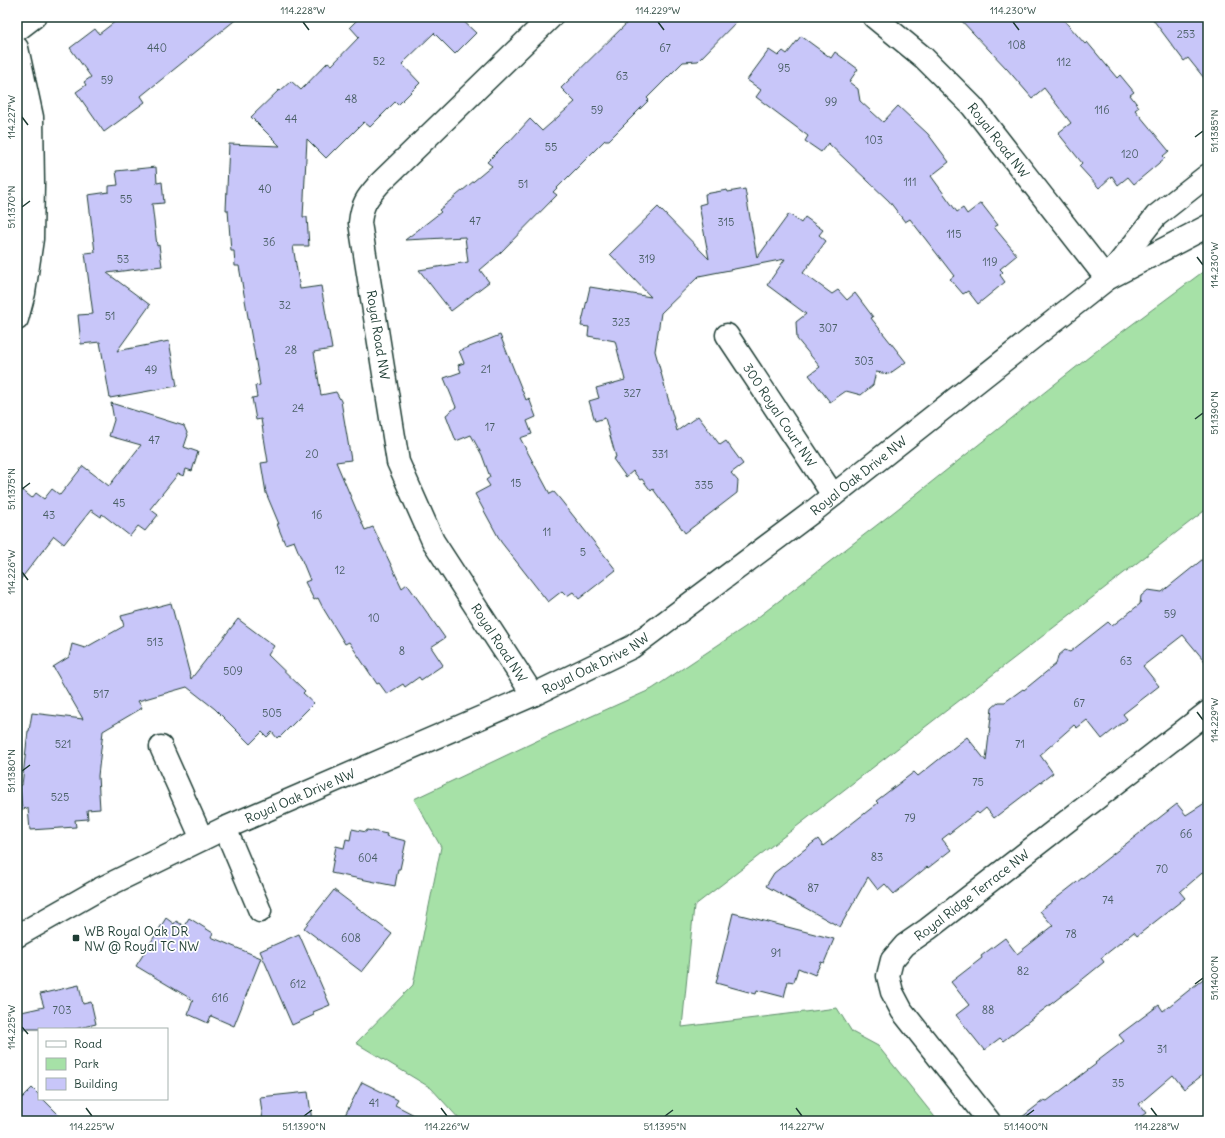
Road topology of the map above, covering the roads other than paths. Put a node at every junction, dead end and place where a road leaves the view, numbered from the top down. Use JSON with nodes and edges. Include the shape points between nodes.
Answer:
{"nodes":[{"id":1,"x":34,"y":17,"type":"edge"},
{"id":2,"x":551,"y":17,"type":"edge"},
{"id":3,"x":874,"y":17,"type":"edge"},
{"id":4,"x":17,"y":30,"type":"edge"},
{"id":5,"x":17,"y":48,"type":"edge"},
{"id":6,"x":1208,"y":175,"type":"edge"},
{"id":7,"x":1208,"y":226,"type":"edge"},
{"id":8,"x":1107,"y":279,"type":"junction"},
{"id":9,"x":17,"y":319,"type":"edge"},
{"id":10,"x":727,"y":335,"type":"dead end"},
{"id":11,"x":833,"y":495,"type":"junction"},
{"id":12,"x":533,"y":695,"type":"junction"},
{"id":13,"x":1208,"y":712,"type":"edge"},
{"id":14,"x":161,"y":747,"type":"dead end"},
{"id":15,"x":225,"y":828,"type":"junction"},
{"id":16,"x":202,"y":839,"type":"junction"},
{"id":17,"x":260,"y":911,"type":"dead end"},
{"id":18,"x":17,"y":936,"type":"edge"},
{"id":19,"x":989,"y":1121,"type":"edge"}],
"edges":[{"from":1,"to":4,"type":"street"},
{"from":2,"to":12,"type":"street","name":"Royal Road NW","via":[[380,183],[361,210],[360,224],[398,462],[433,540]]},
{"from":3,"to":8,"type":"street","name":"Royal Road NW","via":[[924,58],[972,106]]},
{"from":5,"to":9,"type":"street","via":[[32,117],[34,184],[32,239],[24,294]]},
{"from":6,"to":8,"type":"street","name":"Royal Oak Drive NW","via":[[1156,216]]},
{"from":7,"to":8,"type":"street","name":"Royal Oak Drive NW"},
{"from":8,"to":11,"type":"street","name":"Royal Oak Drive NW"},
{"from":10,"to":11,"type":"street","name":"300 Royal Court NW"},
{"from":11,"to":12,"type":"street","name":"Royal Oak Drive NW","via":[[632,647]]},
{"from":12,"to":15,"type":"street","name":"Royal Oak Drive NW"},
{"from":13,"to":19,"type":"street","name":"Royal Ridge Terrace NW","via":[[905,945],[892,960],[888,976],[892,992],[902,1011]]},
{"from":14,"to":16,"type":"street"},
{"from":15,"to":16,"type":"street","name":"Royal Oak Drive NW"},
{"from":15,"to":17,"type":"street"},
{"from":16,"to":18,"type":"street","name":"Royal Oak Drive NW","via":[[98,890]]}]}
